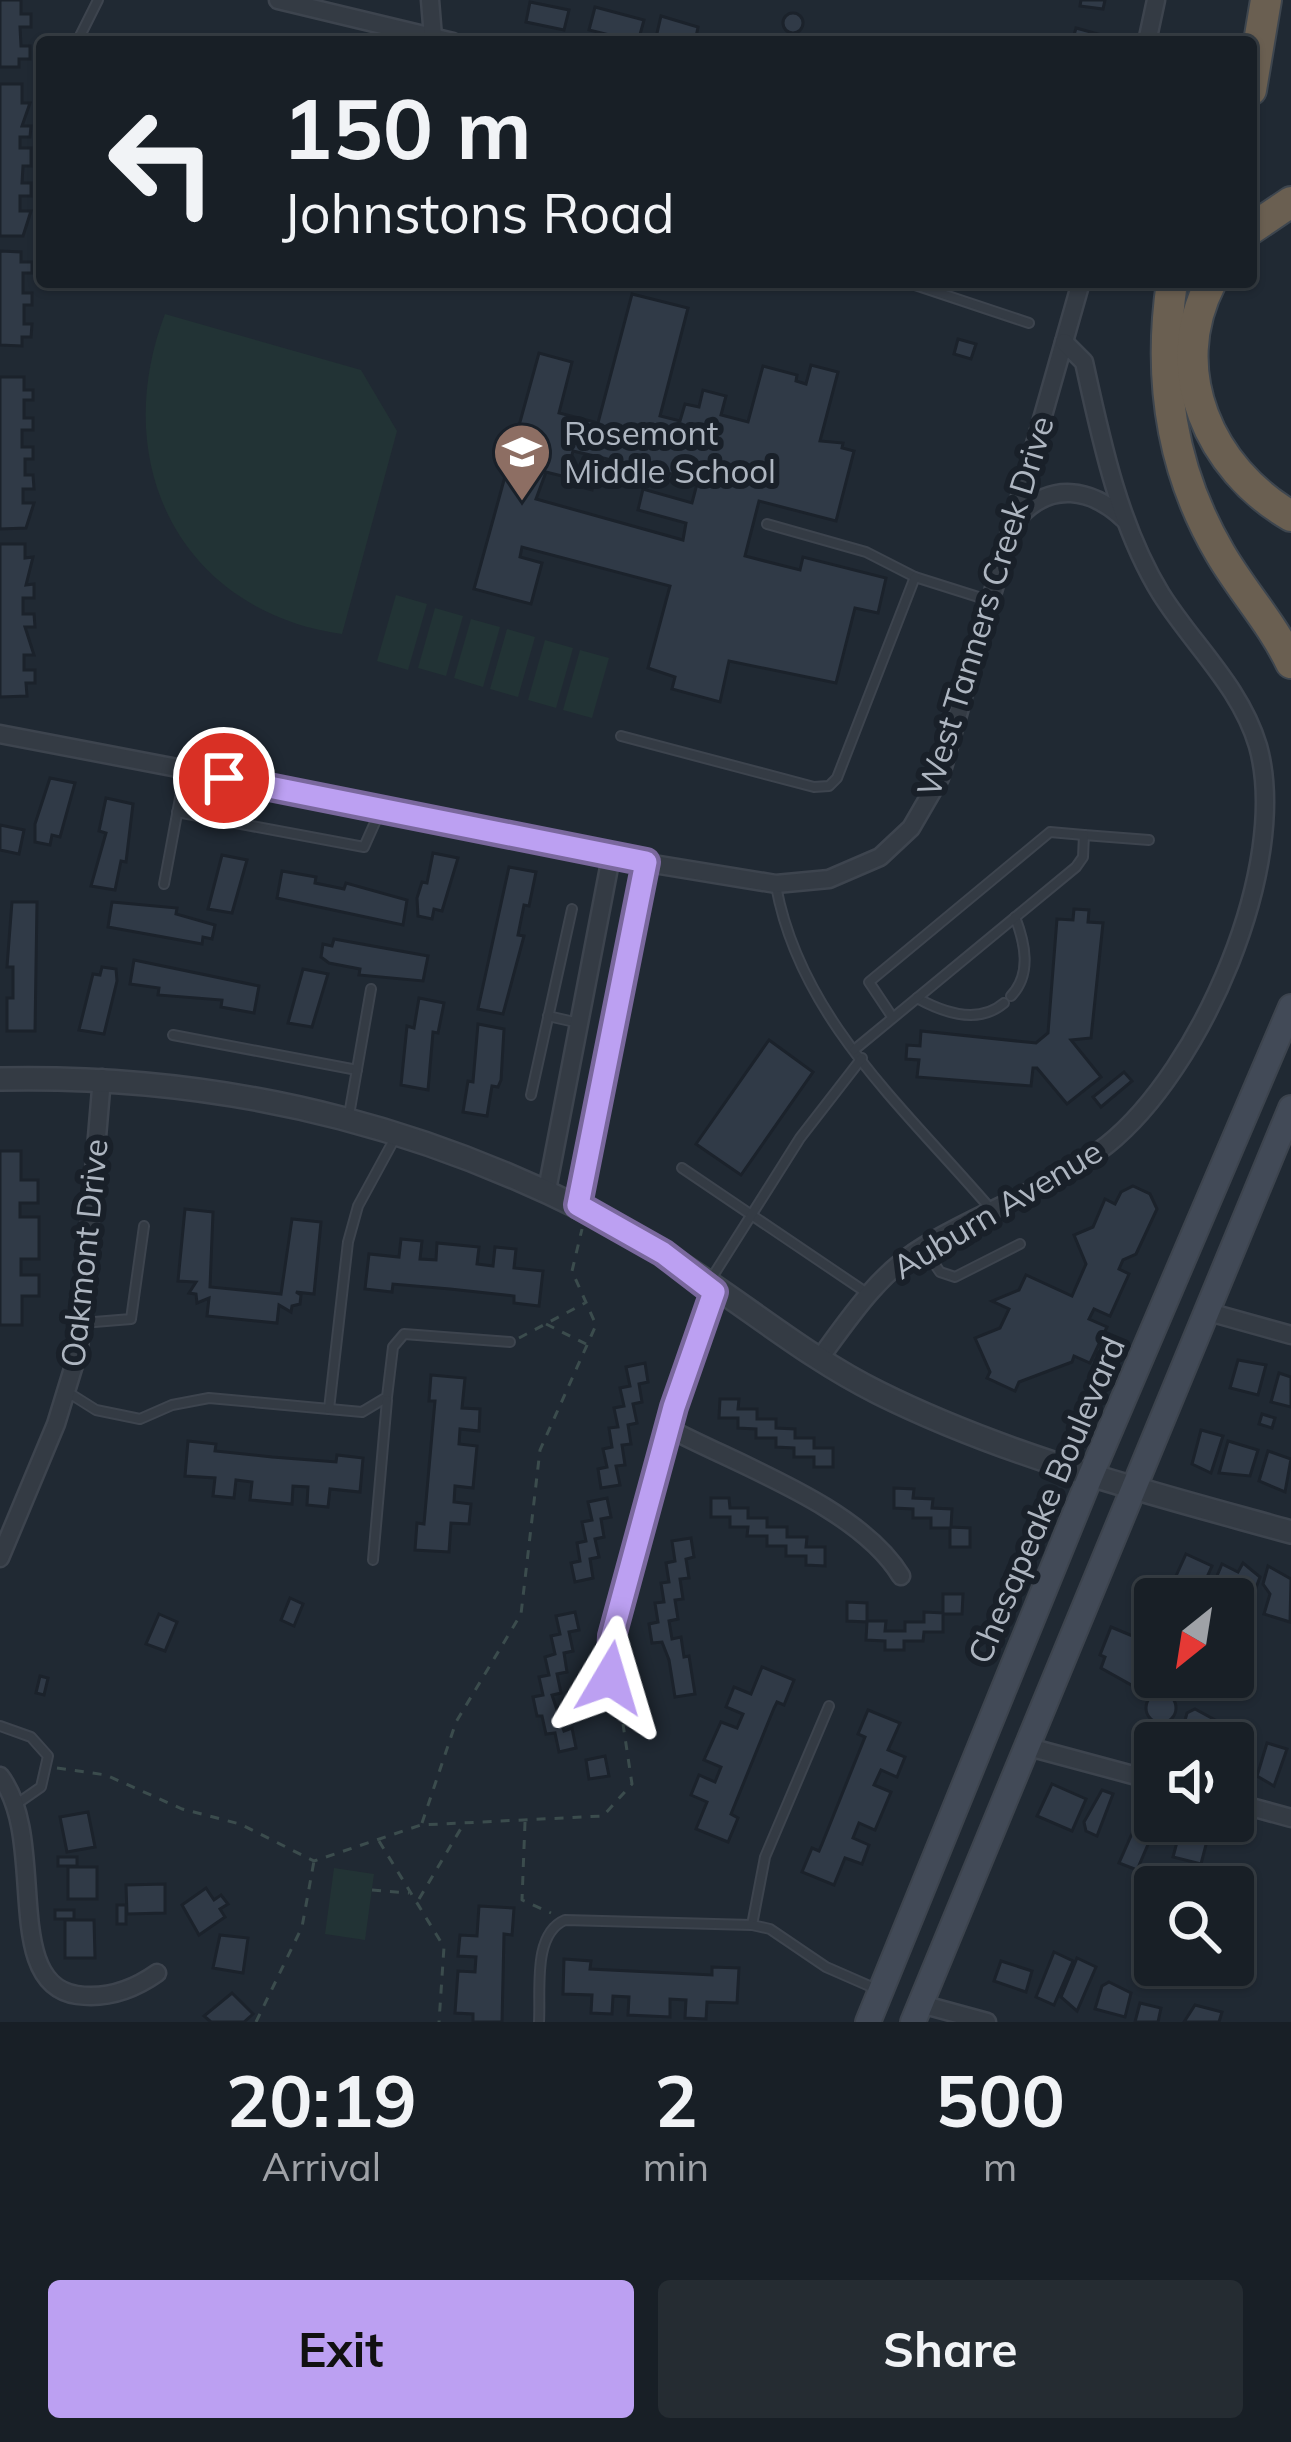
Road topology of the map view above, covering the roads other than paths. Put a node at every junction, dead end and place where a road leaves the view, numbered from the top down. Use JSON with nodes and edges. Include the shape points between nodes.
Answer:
{"nodes":[{"id":1,"x":98,"y":0,"type":"edge"},
{"id":2,"x":278,"y":0,"type":"edge"},
{"id":3,"x":430,"y":0,"type":"edge"},
{"id":4,"x":1156,"y":0,"type":"edge"},
{"id":5,"x":1266,"y":0,"type":"edge"},
{"id":6,"x":79,"y":36,"type":"edge"},
{"id":7,"x":429,"y":36,"type":"edge"},
{"id":8,"x":433,"y":36,"type":"edge"},
{"id":9,"x":1148,"y":36,"type":"edge"},
{"id":10,"x":1257,"y":53,"type":"edge"},
{"id":11,"x":1291,"y":202,"type":"edge"},
{"id":12,"x":1257,"y":225,"type":"edge"},
{"id":13,"x":924,"y":288,"type":"edge"},
{"id":14,"x":1079,"y":288,"type":"edge"},
{"id":15,"x":1171,"y":288,"type":"edge"},
{"id":16,"x":1209,"y":288,"type":"edge"},
{"id":17,"x":1029,"y":322,"type":"dead end"},
{"id":18,"x":1064,"y":342,"type":"junction"},
{"id":19,"x":1291,"y":516,"type":"edge"},
{"id":20,"x":1126,"y":520,"type":"junction"},
{"id":21,"x":1014,"y":522,"type":"junction"},
{"id":22,"x":767,"y":524,"type":"dead end"},
{"id":23,"x":915,"y":577,"type":"junction"},
{"id":24,"x":992,"y":602,"type":"junction"},
{"id":25,"x":1291,"y":663,"type":"edge"},
{"id":26,"x":0,"y":734,"type":"edge"},
{"id":27,"x":621,"y":736,"type":"dead end"},
{"id":28,"x":184,"y":771,"type":"junction"},
{"id":29,"x":382,"y":807,"type":"junction"},
{"id":30,"x":177,"y":812,"type":"junction"},
{"id":31,"x":1084,"y":835,"type":"junction"},
{"id":32,"x":1149,"y":840,"type":"dead end"},
{"id":33,"x":611,"y":857,"type":"junction"},
{"id":34,"x":646,"y":862,"type":"junction"},
{"id":35,"x":164,"y":884,"type":"dead end"},
{"id":36,"x":776,"y":884,"type":"junction"},
{"id":37,"x":572,"y":909,"type":"dead end"},
{"id":38,"x":1016,"y":917,"type":"junction"},
{"id":39,"x":371,"y":989,"type":"dead end"},
{"id":40,"x":917,"y":998,"type":"junction"},
{"id":41,"x":1291,"y":1007,"type":"edge"},
{"id":42,"x":548,"y":1016,"type":"junction"},
{"id":43,"x":893,"y":1018,"type":"junction"},
{"id":44,"x":580,"y":1024,"type":"junction"},
{"id":45,"x":173,"y":1034,"type":"dead end"},
{"id":46,"x":858,"y":1054,"type":"junction"},
{"id":47,"x":357,"y":1070,"type":"junction"},
{"id":48,"x":102,"y":1078,"type":"junction"},
{"id":49,"x":0,"y":1079,"type":"edge"},
{"id":50,"x":531,"y":1096,"type":"dead end"},
{"id":51,"x":1291,"y":1108,"type":"edge"},
{"id":52,"x":349,"y":1117,"type":"junction"},
{"id":53,"x":398,"y":1132,"type":"junction"},
{"id":54,"x":1285,"y":1136,"type":"edge"},
{"id":55,"x":682,"y":1168,"type":"dead end"},
{"id":56,"x":547,"y":1190,"type":"junction"},
{"id":57,"x":578,"y":1205,"type":"junction"},
{"id":58,"x":992,"y":1210,"type":"junction"},
{"id":59,"x":750,"y":1214,"type":"junction"},
{"id":60,"x":144,"y":1226,"type":"dead end"},
{"id":61,"x":1020,"y":1244,"type":"dead end"},
{"id":62,"x":922,"y":1246,"type":"junction"},
{"id":63,"x":713,"y":1286,"type":"junction"},
{"id":64,"x":868,"y":1294,"type":"junction"},
{"id":65,"x":1205,"y":1311,"type":"junction"},
{"id":66,"x":81,"y":1323,"type":"junction"},
{"id":67,"x":1291,"y":1335,"type":"edge"},
{"id":68,"x":510,"y":1342,"type":"road end"},
{"id":69,"x":820,"y":1358,"type":"junction"},
{"id":70,"x":68,"y":1392,"type":"junction"},
{"id":71,"x":387,"y":1397,"type":"junction"},
{"id":72,"x":329,"y":1409,"type":"junction"},
{"id":73,"x":668,"y":1428,"type":"junction"},
{"id":74,"x":1090,"y":1477,"type":"junction"},
{"id":75,"x":1131,"y":1488,"type":"junction"},
{"id":76,"x":1291,"y":1532,"type":"edge"},
{"id":77,"x":0,"y":1558,"type":"edge"},
{"id":78,"x":373,"y":1560,"type":"dead end"},
{"id":79,"x":902,"y":1576,"type":"dead end"},
{"id":80,"x":830,"y":1706,"type":"dead end"},
{"id":81,"x":620,"y":1707,"type":"road end"},
{"id":82,"x":0,"y":1726,"type":"edge"},
{"id":83,"x":1025,"y":1746,"type":"junction"},
{"id":84,"x":1134,"y":1775,"type":"edge"},
{"id":85,"x":0,"y":1776,"type":"edge"},
{"id":86,"x":16,"y":1803,"type":"junction"},
{"id":87,"x":1254,"y":1808,"type":"edge"},
{"id":88,"x":1291,"y":1818,"type":"edge"},
{"id":89,"x":752,"y":1925,"type":"junction"},
{"id":90,"x":157,"y":1973,"type":"dead end"},
{"id":91,"x":881,"y":1990,"type":"junction"},
{"id":92,"x":917,"y":2013,"type":"edge"},
{"id":93,"x":539,"y":2022,"type":"edge"},
{"id":94,"x":868,"y":2022,"type":"edge"},
{"id":95,"x":987,"y":2022,"type":"edge"}],
"edges":[{"from":1,"to":6,"type":"lane"},
{"from":2,"to":7,"type":"street"},
{"from":3,"to":8,"type":"street"},
{"from":4,"to":9,"type":"street"},
{"from":5,"to":10,"type":"highway"},
{"from":11,"to":12,"type":"highway"},
{"from":13,"to":17,"type":"lane"},
{"from":14,"to":18,"type":"street","name":"West Tanners Creek Drive"},
{"from":15,"to":25,"type":"highway","via":[[1165,363],[1186,483]]},
{"from":16,"to":19,"type":"highway","via":[[1194,342],[1204,421],[1232,470]]},
{"from":18,"to":20,"type":"street","name":"Auburn Avenue","via":[[1084,362]]},
{"from":18,"to":21,"type":"street","name":"West Tanners Creek Drive"},
{"from":20,"to":21,"type":"street","via":[[1100,500],[1069,491],[1039,500]]},
{"from":20,"to":58,"type":"street","name":"Auburn Avenue","via":[[1162,596],[1250,725],[1268,797],[1263,848],[1228,963],[1158,1092],[1106,1145]]},
{"from":21,"to":24,"type":"street","name":"West Tanners Creek Drive"},
{"from":22,"to":23,"type":"lane","via":[[866,552]]},
{"from":23,"to":24,"type":"lane"},
{"from":23,"to":27,"type":"lane","via":[[829,786]]},
{"from":24,"to":36,"type":"street","name":"West Tanners Creek Drive","via":[[940,778],[911,828],[855,870]]},
{"from":26,"to":28,"type":"street","name":"West Tanners Creek Drive"},
{"from":28,"to":29,"type":"street","name":"West Tanners Creek Drive"},
{"from":28,"to":30,"type":"lane"},
{"from":29,"to":30,"type":"lane","via":[[364,847]]},
{"from":29,"to":33,"type":"street","name":"West Tanners Creek Drive"},
{"from":30,"to":35,"type":"lane"},
{"from":31,"to":32,"type":"lane"},
{"from":31,"to":38,"type":"lane","via":[[1076,867]]},
{"from":31,"to":43,"type":"lane","via":[[1050,832],[868,982]]},
{"from":33,"to":34,"type":"street","name":"West Tanners Creek Drive"},
{"from":33,"to":44,"type":"street"},
{"from":34,"to":36,"type":"street","name":"West Tanners Creek Drive"},
{"from":34,"to":57,"type":"street"},
{"from":36,"to":46,"type":"lane","via":[[800,972]]},
{"from":37,"to":42,"type":"lane"},
{"from":38,"to":40,"type":"lane"},
{"from":38,"to":40,"type":"lane","via":[[1025,953],[1020,986],[1007,999],[983,1016]]},
{"from":39,"to":47,"type":"lane"},
{"from":40,"to":43,"type":"lane"},
{"from":41,"to":74,"type":"main road","name":"Chesapeake Boulevard"},
{"from":42,"to":44,"type":"lane"},
{"from":42,"to":50,"type":"lane"},
{"from":43,"to":46,"type":"lane"},
{"from":44,"to":56,"type":"street"},
{"from":45,"to":47,"type":"lane"},
{"from":46,"to":58,"type":"lane"},
{"from":46,"to":59,"type":"lane"},
{"from":47,"to":52,"type":"lane"},
{"from":48,"to":49,"type":"street"},
{"from":48,"to":52,"type":"street","via":[[198,1087]]},
{"from":48,"to":66,"type":"street","name":"Oakmont Drive"},
{"from":51,"to":54,"type":"main road"},
{"from":52,"to":53,"type":"street"},
{"from":53,"to":56,"type":"street"},
{"from":53,"to":72,"type":"lane","via":[[348,1242]]},
{"from":54,"to":65,"type":"main road"},
{"from":55,"to":59,"type":"lane"},
{"from":56,"to":57,"type":"street"},
{"from":57,"to":63,"type":"street"},
{"from":58,"to":62,"type":"street","name":"Auburn Avenue"},
{"from":59,"to":63,"type":"lane","via":[[710,1274]]},
{"from":59,"to":64,"type":"lane"},
{"from":60,"to":66,"type":"lane","via":[[130,1319]]},
{"from":61,"to":62,"type":"lane","via":[[955,1277],[940,1272]]},
{"from":62,"to":64,"type":"street","name":"Auburn Avenue"},
{"from":63,"to":69,"type":"street"},
{"from":63,"to":73,"type":"street"},
{"from":64,"to":69,"type":"street","name":"Auburn Avenue"},
{"from":65,"to":67,"type":"street"},
{"from":65,"to":75,"type":"main road"},
{"from":66,"to":70,"type":"street","name":"Oakmont Drive"},
{"from":68,"to":71,"type":"lane","via":[[404,1334],[393,1348]]},
{"from":69,"to":74,"type":"street","via":[[905,1406]]},
{"from":70,"to":72,"type":"lane","via":[[96,1410],[140,1419],[209,1398]]},
{"from":70,"to":77,"type":"street","name":"Oakmont Drive"},
{"from":71,"to":72,"type":"lane","via":[[373,1411]]},
{"from":71,"to":78,"type":"lane"},
{"from":73,"to":79,"type":"street","via":[[856,1526]]},
{"from":73,"to":81,"type":"street","via":[[612,1636],[610,1678]]},
{"from":74,"to":75,"type":"street"},
{"from":74,"to":91,"type":"main road","name":"Chesapeake Boulevard"},
{"from":75,"to":76,"type":"street"},
{"from":75,"to":83,"type":"main road"},
{"from":80,"to":89,"type":"lane","via":[[765,1857]]},
{"from":82,"to":86,"type":"lane","via":[[40,1744],[50,1767],[41,1787]]},
{"from":83,"to":84,"type":"street"},
{"from":83,"to":92,"type":"main road"},
{"from":85,"to":86,"type":"street"},
{"from":86,"to":90,"type":"street","via":[[23,1949],[36,1976],[82,1996],[124,1991]]},
{"from":87,"to":88,"type":"street"},
{"from":89,"to":91,"type":"lane"},
{"from":89,"to":93,"type":"lane","via":[[565,1919],[544,1942]]},
{"from":91,"to":94,"type":"main road","name":"Chesapeake Boulevard"},
{"from":92,"to":95,"type":"street"}]}
